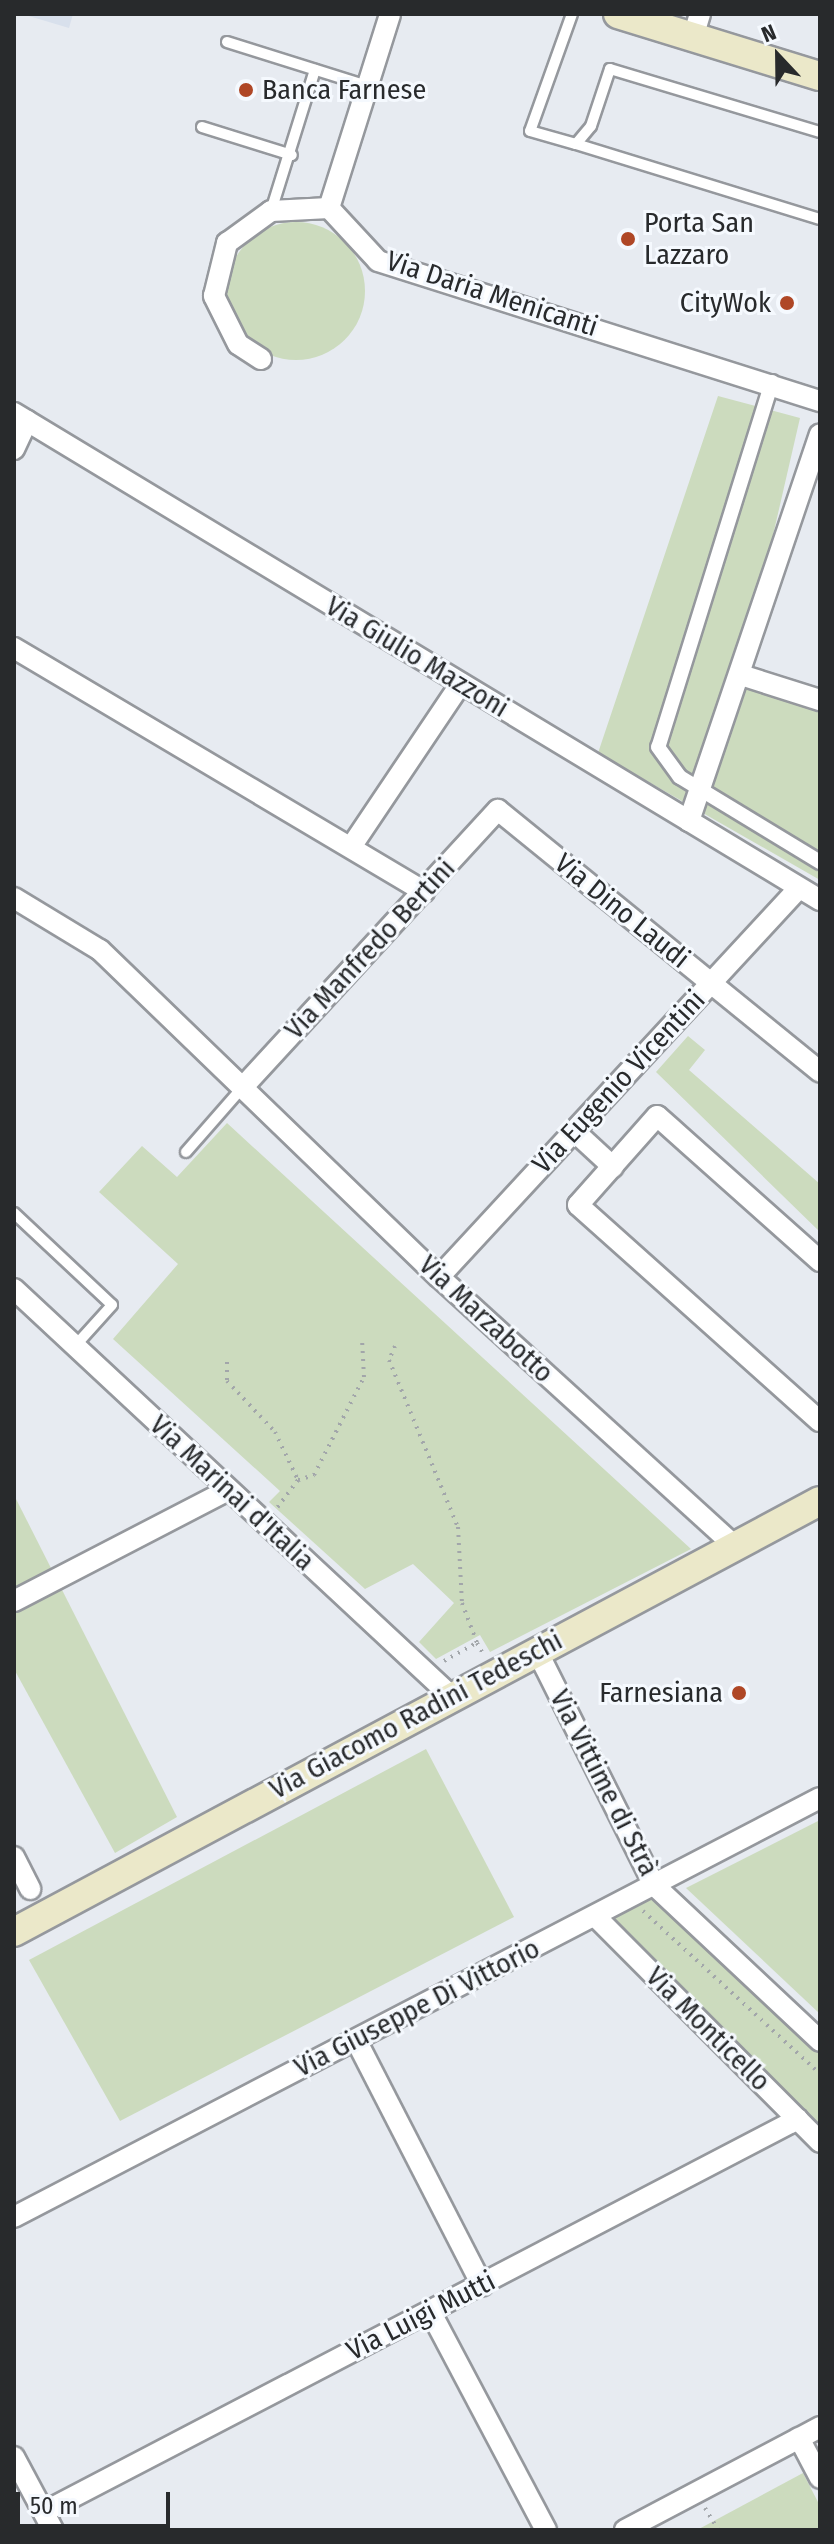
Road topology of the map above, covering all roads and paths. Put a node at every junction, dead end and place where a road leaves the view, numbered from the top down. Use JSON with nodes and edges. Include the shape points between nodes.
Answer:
{"nodes":[{"id":1,"x":390,"y":14,"type":"edge"},
{"id":2,"x":572,"y":14,"type":"edge"},
{"id":3,"x":618,"y":14,"type":"edge"},
{"id":4,"x":697,"y":26,"type":"edge"},
{"id":5,"x":227,"y":42,"type":"dead end"},
{"id":6,"x":315,"y":70,"type":"junction"},
{"id":7,"x":820,"y":76,"type":"edge"},
{"id":8,"x":367,"y":86,"type":"junction"},
{"id":9,"x":202,"y":127,"type":"dead end"},
{"id":10,"x":820,"y":132,"type":"edge"},
{"id":11,"x":576,"y":144,"type":"junction"},
{"id":12,"x":292,"y":155,"type":"junction"},
{"id":13,"x":329,"y":208,"type":"junction"},
{"id":14,"x":271,"y":211,"type":"junction"},
{"id":15,"x":820,"y":219,"type":"edge"},
{"id":16,"x":261,"y":359,"type":"dead end"},
{"id":17,"x":772,"y":382,"type":"junction"},
{"id":18,"x":820,"y":401,"type":"edge"},
{"id":19,"x":20,"y":417,"type":"edge"},
{"id":20,"x":820,"y":435,"type":"edge"},
{"id":21,"x":14,"y":449,"type":"edge"},
{"id":22,"x":813,"y":481,"type":"edge"},
{"id":23,"x":14,"y":648,"type":"edge"},
{"id":24,"x":741,"y":675,"type":"junction"},
{"id":25,"x":461,"y":683,"type":"junction"},
{"id":26,"x":820,"y":700,"type":"edge"},
{"id":27,"x":701,"y":789,"type":"junction"},
{"id":28,"x":498,"y":810,"type":"joint"},
{"id":29,"x":689,"y":821,"type":"junction"},
{"id":30,"x":351,"y":847,"type":"junction"},
{"id":31,"x":820,"y":862,"type":"edge"},
{"id":32,"x":799,"y":888,"type":"junction"},
{"id":33,"x":424,"y":891,"type":"junction"},
{"id":34,"x":14,"y":898,"type":"edge"},
{"id":35,"x":820,"y":900,"type":"edge"},
{"id":36,"x":710,"y":984,"type":"junction"},
{"id":37,"x":820,"y":1072,"type":"edge"},
{"id":38,"x":242,"y":1088,"type":"junction"},
{"id":39,"x":574,"y":1131,"type":"junction"},
{"id":40,"x":186,"y":1152,"type":"dead end"},
{"id":41,"x":613,"y":1167,"type":"junction"},
{"id":42,"x":14,"y":1213,"type":"edge"},
{"id":43,"x":820,"y":1261,"type":"edge"},
{"id":44,"x":439,"y":1277,"type":"junction"},
{"id":45,"x":14,"y":1289,"type":"edge"},
{"id":46,"x":362,"y":1338,"type":"dead end"},
{"id":47,"x":75,"y":1346,"type":"junction"},
{"id":48,"x":395,"y":1346,"type":"dead end"},
{"id":49,"x":227,"y":1362,"type":"dead end"},
{"id":50,"x":820,"y":1421,"type":"edge"},
{"id":51,"x":298,"y":1480,"type":"junction"},
{"id":52,"x":228,"y":1490,"type":"junction"},
{"id":53,"x":820,"y":1501,"type":"edge"},
{"id":54,"x":276,"y":1509,"type":"dead end"},
{"id":55,"x":735,"y":1546,"type":"junction"},
{"id":56,"x":14,"y":1601,"type":"edge"},
{"id":57,"x":477,"y":1643,"type":"junction"},
{"id":58,"x":537,"y":1651,"type":"junction"},
{"id":59,"x":488,"y":1662,"type":"dead end"},
{"id":60,"x":438,"y":1664,"type":"dead end"},
{"id":61,"x":451,"y":1696,"type":"junction"},
{"id":62,"x":820,"y":1798,"type":"edge"},
{"id":63,"x":14,"y":1857,"type":"edge"},
{"id":64,"x":654,"y":1885,"type":"junction"},
{"id":65,"x":30,"y":1889,"type":"dead end"},
{"id":66,"x":633,"y":1915,"type":"dead end"},
{"id":67,"x":595,"y":1916,"type":"junction"},
{"id":68,"x":14,"y":1932,"type":"edge"},
{"id":69,"x":356,"y":2040,"type":"junction"},
{"id":70,"x":820,"y":2041,"type":"edge"},
{"id":71,"x":820,"y":2074,"type":"edge"},
{"id":72,"x":798,"y":2119,"type":"junction"},
{"id":73,"x":820,"y":2142,"type":"edge"},
{"id":74,"x":14,"y":2217,"type":"edge"},
{"id":75,"x":482,"y":2285,"type":"junction"},
{"id":76,"x":430,"y":2311,"type":"junction"},
{"id":77,"x":820,"y":2427,"type":"edge"},
{"id":78,"x":799,"y":2438,"type":"junction"},
{"id":79,"x":14,"y":2457,"type":"edge"},
{"id":80,"x":820,"y":2478,"type":"edge"},
{"id":81,"x":48,"y":2521,"type":"edge"},
{"id":82,"x":546,"y":2530,"type":"edge"},
{"id":83,"x":625,"y":2530,"type":"edge"}],
"edges":[{"from":1,"to":8,"type":"street"},
{"from":2,"to":11,"type":"lane","via":[[530,131]]},
{"from":3,"to":4,"type":"main road"},
{"from":4,"to":7,"type":"main road"},
{"from":5,"to":6,"type":"lane"},
{"from":6,"to":8,"type":"lane"},
{"from":6,"to":12,"type":"lane"},
{"from":8,"to":13,"type":"street"},
{"from":9,"to":12,"type":"lane"},
{"from":10,"to":11,"type":"lane","via":[[610,69],[591,126]]},
{"from":11,"to":15,"type":"lane"},
{"from":12,"to":14,"type":"lane"},
{"from":13,"to":14,"type":"street"},
{"from":13,"to":17,"type":"street","name":"Via Daria Menicanti","via":[[378,261]]},
{"from":14,"to":16,"type":"street","via":[[246,223],[215,268],[222,322]]},
{"from":17,"to":18,"type":"street","name":"Via Daria Menicanti"},
{"from":17,"to":27,"type":"street","via":[[658,747],[680,777]]},
{"from":19,"to":21,"type":"street"},
{"from":19,"to":25,"type":"street","name":"Via Giulio Mazzoni"},
{"from":20,"to":22,"type":"street"},
{"from":22,"to":24,"type":"street"},
{"from":23,"to":30,"type":"street"},
{"from":24,"to":26,"type":"street"},
{"from":24,"to":27,"type":"street"},
{"from":25,"to":29,"type":"street","name":"Via Giulio Mazzoni"},
{"from":25,"to":30,"type":"street"},
{"from":27,"to":29,"type":"street"},
{"from":27,"to":31,"type":"street"},
{"from":28,"to":33,"type":"street","name":"Via Manfredo Bertini"},
{"from":28,"to":36,"type":"street","name":"Via Dino Laudi"},
{"from":29,"to":32,"type":"street","name":"Via Giulio Mazzoni"},
{"from":30,"to":33,"type":"street"},
{"from":32,"to":35,"type":"street","name":"Via Giulio Mazzoni"},
{"from":32,"to":36,"type":"street","name":"Via Eugenio Vicentini"},
{"from":33,"to":38,"type":"street","name":"Via Manfredo Bertini"},
{"from":34,"to":38,"type":"street","name":"Via Marzabotto","via":[[100,950]]},
{"from":36,"to":37,"type":"street","name":"Via Dino Laudi"},
{"from":36,"to":39,"type":"street","name":"Via Eugenio Vicentini"},
{"from":38,"to":40,"type":"lane"},
{"from":38,"to":44,"type":"street","name":"Via Marzabotto"},
{"from":39,"to":41,"type":"street"},
{"from":39,"to":44,"type":"street","name":"Via Eugenio Vicentini"},
{"from":41,"to":43,"type":"street","via":[[657,1116]]},
{"from":41,"to":50,"type":"street","via":[[578,1205]]},
{"from":42,"to":47,"type":"lane","via":[[112,1305]]},
{"from":44,"to":55,"type":"street","name":"Via Marzabotto"},
{"from":45,"to":47,"type":"street","name":"Via Marinai d'Italia"},
{"from":46,"to":51,"type":"path","via":[[364,1377],[314,1475]]},
{"from":47,"to":52,"type":"street","name":"Via Marinai d'Italia"},
{"from":48,"to":57,"type":"path","via":[[389,1360],[458,1527],[462,1603]]},
{"from":49,"to":51,"type":"path","via":[[227,1381],[275,1432]]},
{"from":51,"to":54,"type":"path"},
{"from":52,"to":56,"type":"street"},
{"from":52,"to":61,"type":"street","name":"Via Marinai d'Italia"},
{"from":53,"to":55,"type":"main road","name":"Via Giacomo Radini Tedeschi"},
{"from":55,"to":58,"type":"main road","name":"Via Giacomo Radini Tedeschi"},
{"from":57,"to":59,"type":"path"},
{"from":57,"to":60,"type":"path"},
{"from":58,"to":61,"type":"main road","name":"Via Giacomo Radini Tedeschi"},
{"from":58,"to":64,"type":"street","name":"Via Vittime di Strà"},
{"from":61,"to":68,"type":"main road","name":"Via Giacomo Radini Tedeschi"},
{"from":62,"to":64,"type":"street","name":"Via Giuseppe Di Vittorio"},
{"from":63,"to":65,"type":"street"},
{"from":64,"to":67,"type":"street","name":"Via Giuseppe Di Vittorio"},
{"from":64,"to":70,"type":"street","name":"Via Vittime di Strà"},
{"from":66,"to":71,"type":"path","via":[[650,1913]]},
{"from":67,"to":69,"type":"street","name":"Via Giuseppe Di Vittorio"},
{"from":67,"to":72,"type":"street","name":"Via Monticello"},
{"from":69,"to":74,"type":"street","name":"Via Giuseppe Di Vittorio"},
{"from":69,"to":75,"type":"street"},
{"from":72,"to":73,"type":"street","name":"Via Monticello"},
{"from":72,"to":75,"type":"street","name":"Via Luigi Mutti"},
{"from":75,"to":76,"type":"street","name":"Via Luigi Mutti"},
{"from":76,"to":81,"type":"street","name":"Via Luigi Mutti"},
{"from":76,"to":82,"type":"street"},
{"from":77,"to":78,"type":"street"},
{"from":78,"to":80,"type":"street"},
{"from":78,"to":83,"type":"street"},
{"from":79,"to":81,"type":"street"}]}
